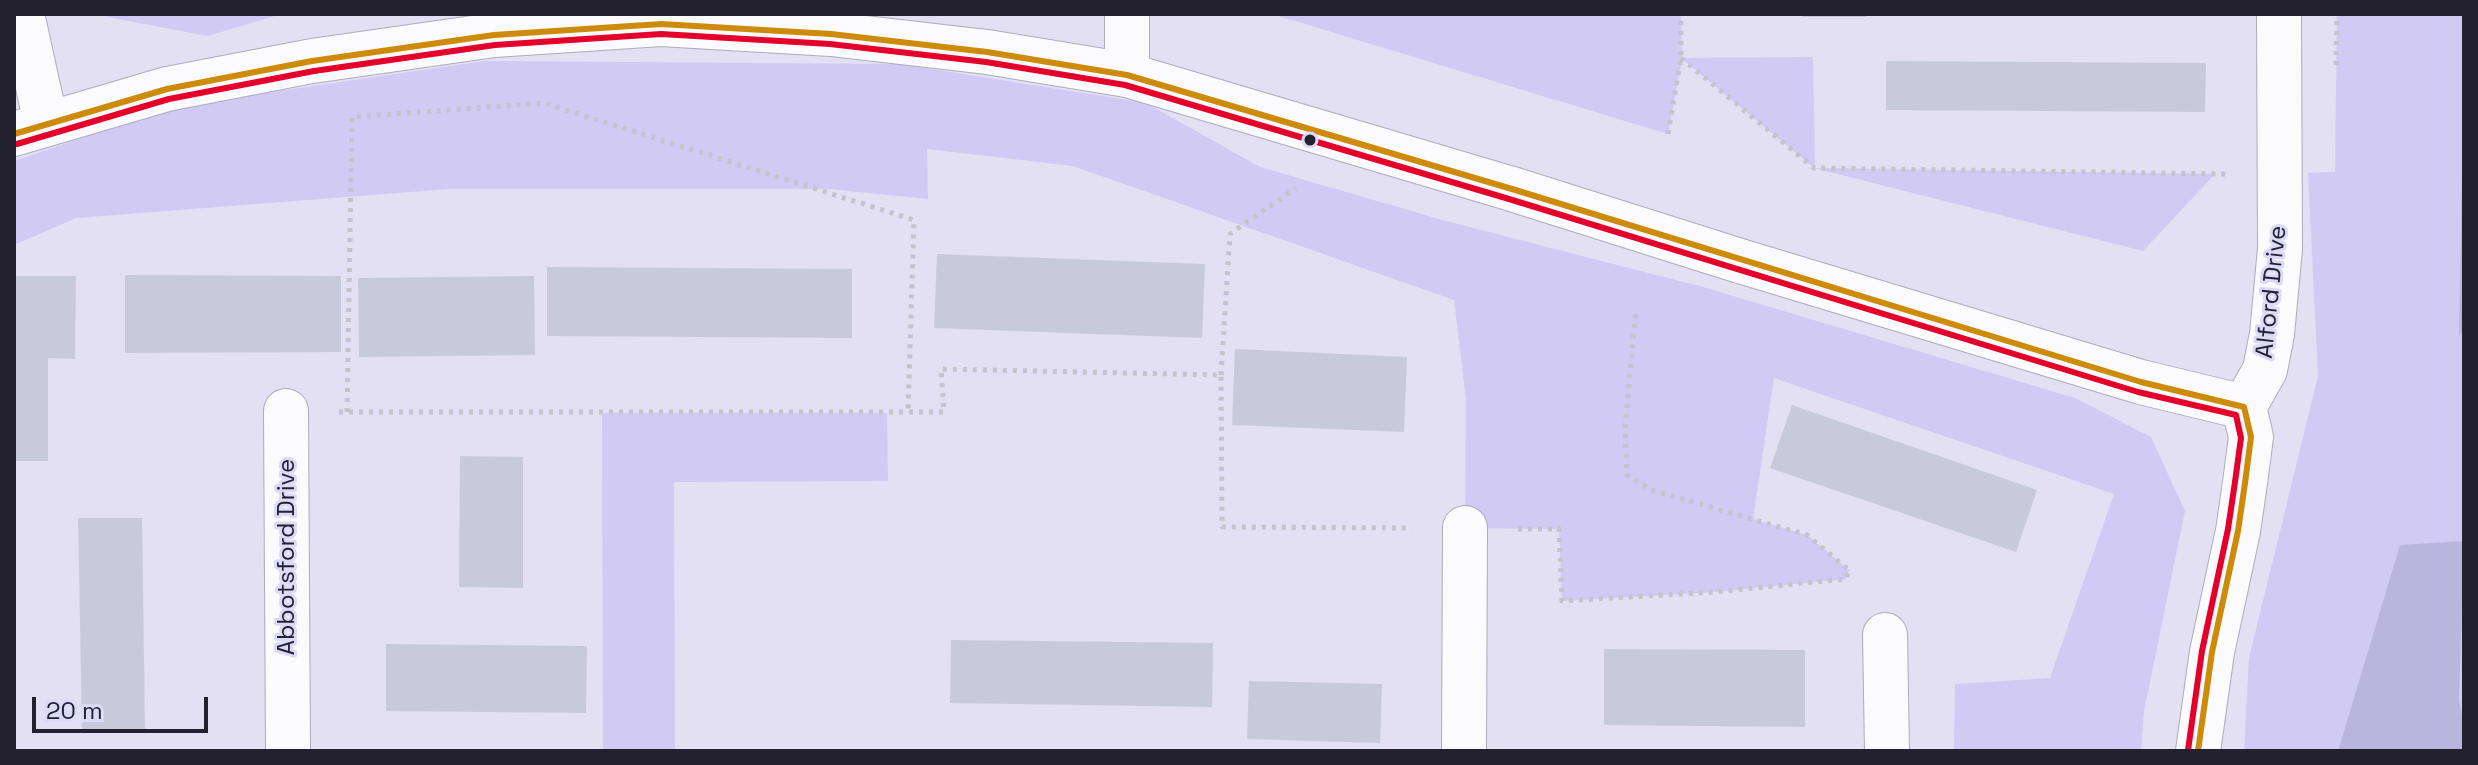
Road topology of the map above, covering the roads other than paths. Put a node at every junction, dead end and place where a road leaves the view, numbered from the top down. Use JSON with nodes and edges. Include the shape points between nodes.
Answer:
{"nodes":[{"id":1,"x":22,"y":14,"type":"edge"},
{"id":2,"x":1127,"y":14,"type":"edge"},
{"id":3,"x":2279,"y":14,"type":"edge"},
{"id":4,"x":1127,"y":75,"type":"junction"},
{"id":5,"x":30,"y":128,"type":"edge"},
{"id":6,"x":2244,"y":407,"type":"junction"},
{"id":7,"x":286,"y":411,"type":"road end"},
{"id":8,"x":1465,"y":528,"type":"road end"},
{"id":9,"x":1885,"y":635,"type":"dead end"},
{"id":10,"x":288,"y":751,"type":"edge"},
{"id":11,"x":1464,"y":751,"type":"edge"},
{"id":12,"x":1887,"y":751,"type":"edge"},
{"id":13,"x":2198,"y":751,"type":"edge"}],
"edges":[{"from":1,"to":5,"type":"street"},
{"from":2,"to":4,"type":"street"},
{"from":3,"to":6,"type":"street","name":"Alford Drive","via":[[2280,249],[2265,370]]},
{"from":4,"to":5,"type":"street","via":[[847,36],[661,24],[494,35],[325,59],[167,89]]},
{"from":4,"to":6,"type":"street","bridge":true,"via":[[2141,382]]},
{"from":6,"to":13,"type":"street","via":[[2251,437],[2245,483]]},
{"from":7,"to":10,"type":"street","name":"Abbotsford Drive"},
{"from":8,"to":11,"type":"street"},
{"from":9,"to":12,"type":"street"}]}
